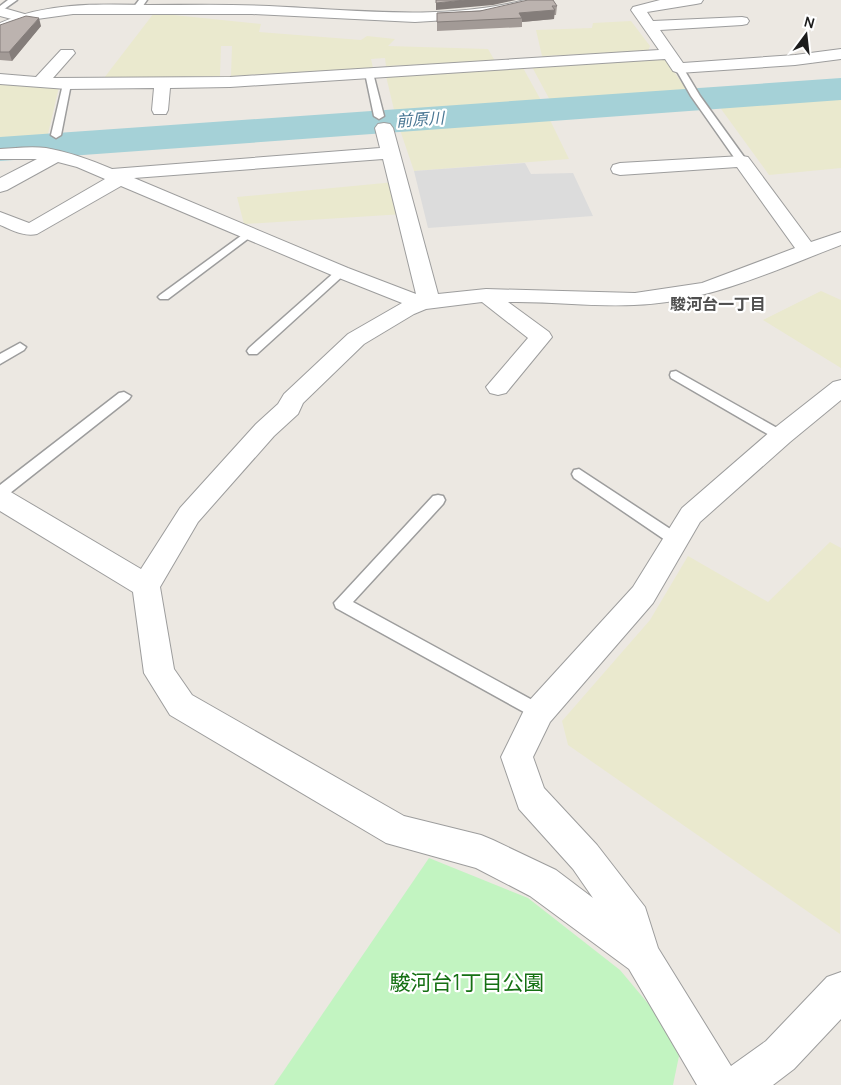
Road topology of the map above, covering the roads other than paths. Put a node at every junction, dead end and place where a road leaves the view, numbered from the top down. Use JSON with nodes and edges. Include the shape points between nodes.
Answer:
{"nodes":[{"id":1,"x":13,"y":0,"type":"edge"},
{"id":2,"x":696,"y":0,"type":"edge"},
{"id":3,"x":535,"y":1,"type":"edge"},
{"id":4,"x":140,"y":4,"type":"edge"},
{"id":5,"x":0,"y":11,"type":"edge"},
{"id":6,"x":23,"y":18,"type":"junction"},
{"id":7,"x":742,"y":21,"type":"dead end"},
{"id":8,"x":649,"y":26,"type":"junction"},
{"id":9,"x":0,"y":29,"type":"edge"},
{"id":10,"x":67,"y":53,"type":"dead end"},
{"id":11,"x":669,"y":54,"type":"junction"},
{"id":12,"x":841,"y":54,"type":"edge"},
{"id":13,"x":679,"y":68,"type":"junction"},
{"id":14,"x":369,"y":73,"type":"junction"},
{"id":15,"x":0,"y":79,"type":"edge"},
{"id":16,"x":40,"y":82,"type":"junction"},
{"id":17,"x":67,"y":84,"type":"junction"},
{"id":18,"x":162,"y":84,"type":"junction"},
{"id":19,"x":160,"y":110,"type":"dead end"},
{"id":20,"x":381,"y":122,"type":"joint"},
{"id":21,"x":56,"y":135,"type":"dead end"},
{"id":22,"x":390,"y":153,"type":"junction"},
{"id":23,"x":0,"y":154,"type":"edge"},
{"id":24,"x":56,"y":155,"type":"junction"},
{"id":25,"x":742,"y":161,"type":"junction"},
{"id":26,"x":620,"y":169,"type":"dead end"},
{"id":27,"x":114,"y":177,"type":"junction"},
{"id":28,"x":0,"y":186,"type":"edge"},
{"id":29,"x":0,"y":218,"type":"edge"},
{"id":30,"x":249,"y":233,"type":"junction"},
{"id":31,"x":841,"y":238,"type":"edge"},
{"id":32,"x":808,"y":252,"type":"junction"},
{"id":33,"x":341,"y":272,"type":"junction"},
{"id":34,"x":486,"y":295,"type":"junction"},
{"id":35,"x":164,"y":298,"type":"dead end"},
{"id":36,"x":425,"y":302,"type":"junction"},
{"id":37,"x":20,"y":347,"type":"dead end"},
{"id":38,"x":253,"y":351,"type":"dead end"},
{"id":39,"x":0,"y":360,"type":"edge"},
{"id":40,"x":676,"y":375,"type":"dead end"},
{"id":41,"x":498,"y":387,"type":"dead end"},
{"id":42,"x":841,"y":388,"type":"edge"},
{"id":43,"x":124,"y":396,"type":"dead end"},
{"id":44,"x":781,"y":436,"type":"junction"},
{"id":45,"x":579,"y":474,"type":"dead end"},
{"id":46,"x":0,"y":493,"type":"edge"},
{"id":47,"x":0,"y":498,"type":"edge"},
{"id":48,"x":438,"y":500,"type":"dead end"},
{"id":49,"x":676,"y":540,"type":"junction"},
{"id":50,"x":146,"y":586,"type":"junction"},
{"id":51,"x":539,"y":712,"type":"junction"},
{"id":52,"x":642,"y":956,"type":"junction"},
{"id":53,"x":841,"y":991,"type":"edge"},
{"id":54,"x":720,"y":1085,"type":"edge"},
{"id":55,"x":740,"y":1085,"type":"edge"}],
"edges":[{"from":1,"to":5,"type":"lane"},
{"from":2,"to":8,"type":"street","via":[[654,4],[638,10]]},
{"from":3,"to":4,"type":"street","via":[[497,11],[421,18]]},
{"from":4,"to":6,"type":"street"},
{"from":5,"to":6,"type":"street"},
{"from":6,"to":9,"type":"street"},
{"from":7,"to":8,"type":"street"},
{"from":8,"to":11,"type":"street"},
{"from":10,"to":16,"type":"street"},
{"from":11,"to":13,"type":"street"},
{"from":11,"to":14,"type":"street"},
{"from":12,"to":13,"type":"street"},
{"from":13,"to":25,"type":"lane"},
{"from":14,"to":18,"type":"street"},
{"from":14,"to":20,"type":"lane"},
{"from":15,"to":16,"type":"street"},
{"from":16,"to":17,"type":"street"},
{"from":17,"to":18,"type":"street"},
{"from":17,"to":21,"type":"lane"},
{"from":18,"to":19,"type":"street"},
{"from":20,"to":22,"type":"street"},
{"from":22,"to":27,"type":"street"},
{"from":22,"to":36,"type":"street"},
{"from":23,"to":24,"type":"street"},
{"from":24,"to":27,"type":"street"},
{"from":24,"to":28,"type":"street"},
{"from":25,"to":26,"type":"street"},
{"from":25,"to":32,"type":"street"},
{"from":27,"to":29,"type":"street","via":[[30,230]]},
{"from":27,"to":30,"type":"street"},
{"from":30,"to":33,"type":"street"},
{"from":30,"to":35,"type":"lane"},
{"from":31,"to":32,"type":"street"},
{"from":32,"to":34,"type":"street","via":[[706,290],[635,299]]},
{"from":33,"to":36,"type":"street"},
{"from":33,"to":38,"type":"lane"},
{"from":34,"to":36,"type":"street"},
{"from":34,"to":41,"type":"street","via":[[541,337]]},
{"from":36,"to":50,"type":"street","via":[[406,309],[356,339],[292,400],[289,408],[265,430],[189,515]]},
{"from":37,"to":39,"type":"lane"},
{"from":40,"to":44,"type":"lane"},
{"from":42,"to":44,"type":"street"},
{"from":43,"to":46,"type":"lane"},
{"from":44,"to":49,"type":"street","via":[[691,515]]},
{"from":45,"to":49,"type":"lane"},
{"from":47,"to":50,"type":"street"},
{"from":48,"to":51,"type":"lane","via":[[342,603]]},
{"from":49,"to":51,"type":"street","via":[[643,595]]},
{"from":50,"to":52,"type":"street","via":[[158,672],[181,705],[398,831],[481,852],[543,883]]},
{"from":51,"to":52,"type":"street","via":[[517,757],[531,798],[585,857],[632,920]]},
{"from":52,"to":54,"type":"street"},
{"from":53,"to":55,"type":"street","via":[[780,1055]]}]}
